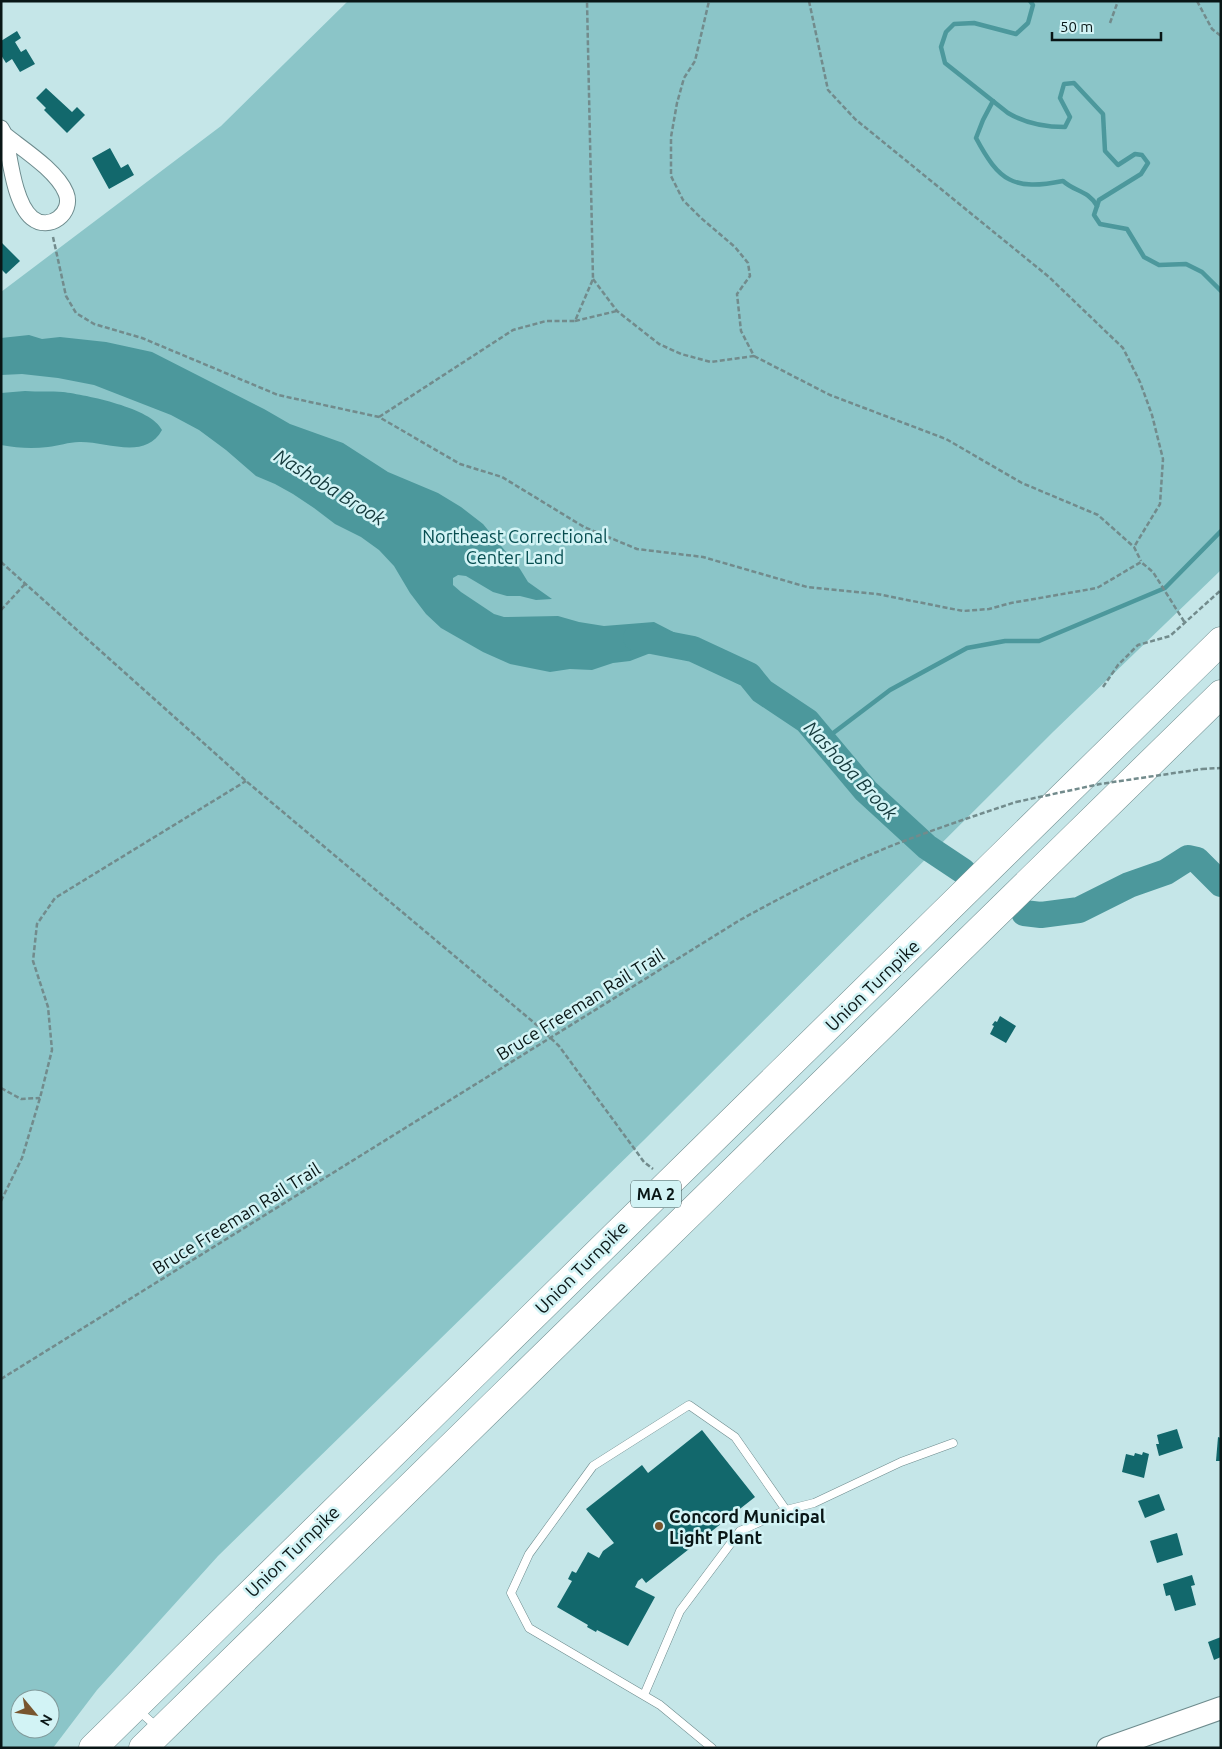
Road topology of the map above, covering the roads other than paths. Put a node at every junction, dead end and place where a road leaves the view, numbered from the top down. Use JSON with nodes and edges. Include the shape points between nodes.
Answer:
{"nodes":[{"id":1,"x":3,"y":132,"type":"edge"},
{"id":2,"x":1221,"y":641,"type":"edge"},
{"id":3,"x":1221,"y":694,"type":"edge"},
{"id":4,"x":953,"y":1443,"type":"dead end"},
{"id":5,"x":786,"y":1510,"type":"junction"},
{"id":6,"x":644,"y":1695,"type":"junction"},
{"id":7,"x":134,"y":1707,"type":"junction"},
{"id":8,"x":1221,"y":1708,"type":"edge"},
{"id":9,"x":152,"y":1739,"type":"edge"},
{"id":10,"x":93,"y":1748,"type":"edge"},
{"id":11,"x":712,"y":1748,"type":"edge"},
{"id":12,"x":1108,"y":1748,"type":"edge"}],
"edges":[{"from":1,"to":1,"type":"street","via":[[21,203],[38,222],[58,220],[68,206],[66,192],[51,174]]},
{"from":2,"to":7,"type":"highway","name":"Union Turnpike","number":"MA 2"},
{"from":3,"to":9,"type":"highway","name":"Union Turnpike","number":"MA 2"},
{"from":4,"to":5,"type":"lane","via":[[901,1462],[814,1503]]},
{"from":5,"to":6,"type":"lane","via":[[740,1531],[680,1611]]},
{"from":5,"to":6,"type":"lane","via":[[735,1437],[689,1404],[593,1466],[529,1554],[511,1593],[529,1628]]},
{"from":6,"to":11,"type":"lane"},
{"from":7,"to":9,"type":"lane"},
{"from":7,"to":10,"type":"highway","name":"Union Turnpike","number":"MA 2"},
{"from":8,"to":12,"type":"main road"}]}
